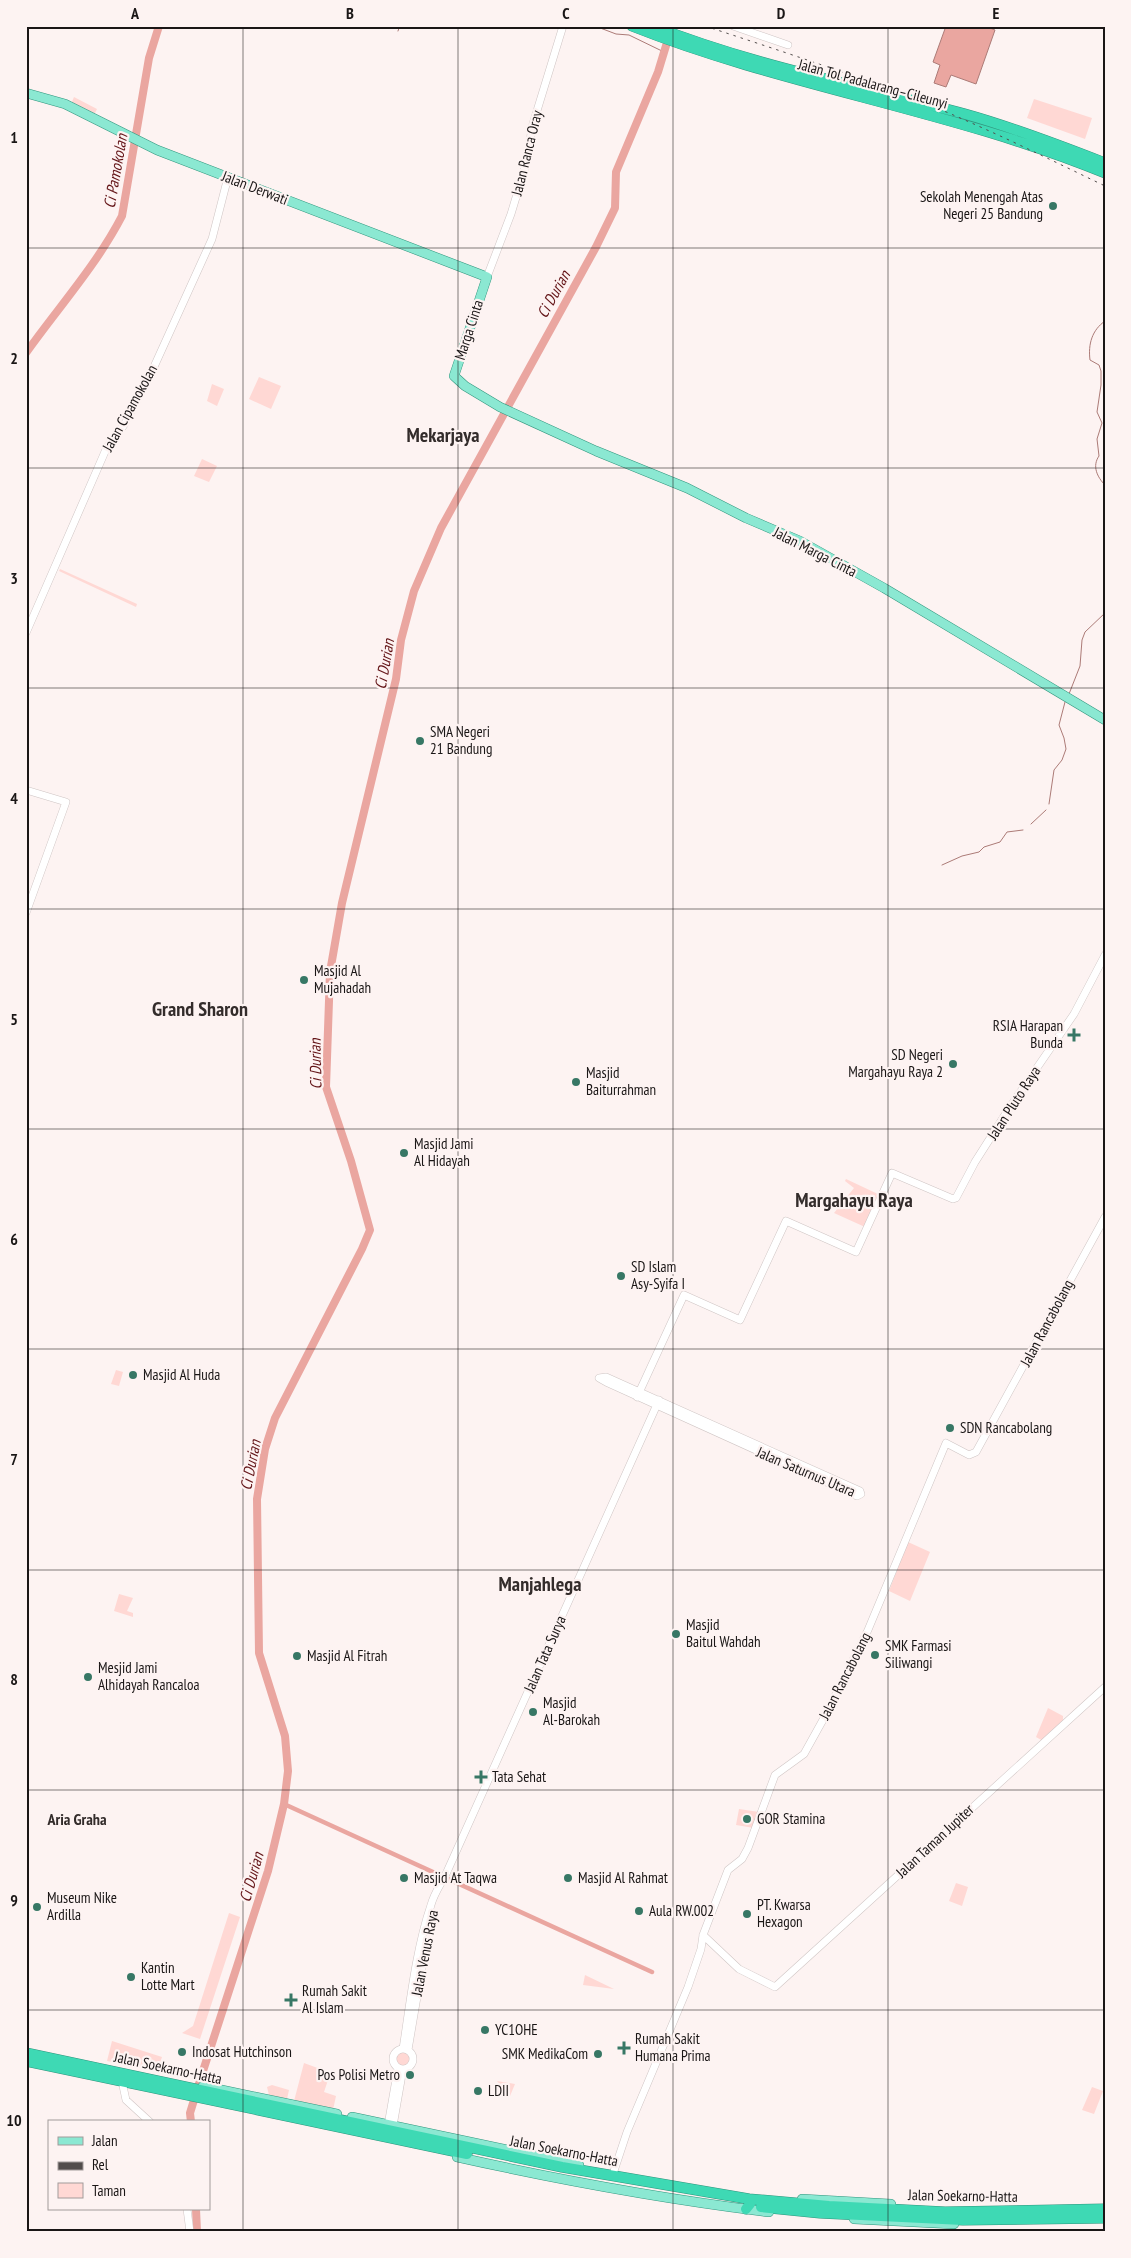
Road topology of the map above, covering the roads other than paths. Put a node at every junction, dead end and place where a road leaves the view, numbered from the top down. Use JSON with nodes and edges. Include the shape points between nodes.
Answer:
{"nodes":[{"id":1,"x":563,"y":26,"type":"edge"},
{"id":2,"x":632,"y":26,"type":"edge"},
{"id":3,"x":733,"y":26,"type":"edge"},
{"id":4,"x":659,"y":31,"type":"edge"},
{"id":5,"x":679,"y":40,"type":"junction"},
{"id":6,"x":788,"y":45,"type":"dead end"},
{"id":7,"x":26,"y":93,"type":"edge"},
{"id":8,"x":1105,"y":163,"type":"edge"},
{"id":9,"x":1105,"y":173,"type":"edge"},
{"id":10,"x":231,"y":178,"type":"junction"},
{"id":11,"x":487,"y":277,"type":"junction"},
{"id":12,"x":507,"y":410,"type":"joint"},
{"id":13,"x":26,"y":633,"type":"edge"},
{"id":14,"x":1105,"y":720,"type":"edge"},
{"id":15,"x":26,"y":790,"type":"edge"},
{"id":16,"x":26,"y":914,"type":"edge"},
{"id":17,"x":1105,"y":955,"type":"edge"},
{"id":18,"x":1105,"y":1217,"type":"edge"},
{"id":19,"x":657,"y":1403,"type":"junction"},
{"id":20,"x":1105,"y":1687,"type":"edge"},
{"id":21,"x":445,"y":1877,"type":"joint"},
{"id":22,"x":704,"y":1933,"type":"junction"},
{"id":23,"x":26,"y":2048,"type":"edge"},
{"id":24,"x":406,"y":2050,"type":"junction"},
{"id":25,"x":26,"y":2053,"type":"edge"},
{"id":26,"x":59,"y":2055,"type":"junction"},
{"id":27,"x":46,"y":2057,"type":"junction"},
{"id":28,"x":26,"y":2061,"type":"edge"},
{"id":29,"x":26,"y":2066,"type":"edge"},
{"id":30,"x":401,"y":2068,"type":"junction"},
{"id":31,"x":123,"y":2086,"type":"junction"},
{"id":32,"x":196,"y":2093,"type":"junction"},
{"id":33,"x":231,"y":2104,"type":"junction"},
{"id":34,"x":242,"y":2111,"type":"junction"},
{"id":35,"x":148,"y":2120,"type":"edge"},
{"id":36,"x":355,"y":2120,"type":"junction"},
{"id":37,"x":390,"y":2125,"type":"junction"},
{"id":38,"x":450,"y":2138,"type":"junction"},
{"id":39,"x":462,"y":2146,"type":"junction"},
{"id":40,"x":576,"y":2165,"type":"junction"},
{"id":41,"x":562,"y":2167,"type":"junction"},
{"id":42,"x":614,"y":2171,"type":"junction"},
{"id":43,"x":844,"y":2202,"type":"junction"},
{"id":44,"x":752,"y":2204,"type":"junction"},
{"id":45,"x":1105,"y":2205,"type":"edge"},
{"id":46,"x":829,"y":2206,"type":"junction"},
{"id":47,"x":187,"y":2210,"type":"edge"},
{"id":48,"x":1105,"y":2210,"type":"edge"},
{"id":49,"x":824,"y":2215,"type":"junction"},
{"id":50,"x":1105,"y":2219,"type":"edge"},
{"id":51,"x":1011,"y":2220,"type":"junction"},
{"id":52,"x":1022,"y":2223,"type":"junction"},
{"id":53,"x":190,"y":2232,"type":"edge"}],
"edges":[{"from":1,"to":11,"type":"street","name":"Jalan Ranca Oray","via":[[532,127],[525,167],[511,214]]},
{"from":2,"to":4,"type":"highway","name":"Jalan Tol Padalarang–Cileunyi"},
{"from":3,"to":6,"type":"street"},
{"from":4,"to":5,"type":"highway","name":"Jalan Tol Padalarang–Cileunyi"},
{"from":5,"to":8,"type":"highway","name":"Jalan Tol Padalarang–Cileunyi","via":[[966,115]]},
{"from":5,"to":9,"type":"highway","name":"Jalan Tol Padalarang–Cileunyi","via":[[748,67],[996,133]]},
{"from":7,"to":10,"type":"main road","name":"Jalan Derwati","via":[[64,104],[141,143]]},
{"from":10,"to":11,"type":"main road","name":"Jalan Derwati"},
{"from":10,"to":13,"type":"street","name":"Jalan Cipamokolan","via":[[212,239],[124,425],[107,446]]},
{"from":11,"to":12,"type":"main road","name":"Marga Cinta","via":[[454,376]]},
{"from":12,"to":14,"type":"main road","name":"Jalan Marga Cinta","via":[[800,541]]},
{"from":15,"to":16,"type":"street","via":[[66,802]]},
{"from":17,"to":19,"type":"street","name":"Jalan Pluto Raya","via":[[1074,1014],[1010,1107],[958,1196],[955,1199],[892,1173],[856,1252],[786,1221],[740,1320],[684,1295],[638,1394]]},
{"from":18,"to":22,"type":"street","name":"Jalan Rancabolang","via":[[976,1452],[969,1455],[946,1443],[865,1636],[804,1754],[773,1778],[748,1848],[742,1859],[728,1870]]},
{"from":19,"to":19,"type":"street","name":"Jalan Saturnus Utara","via":[[860,1491],[861,1494],[857,1496]]},
{"from":19,"to":21,"type":"street","name":"Jalan Tata Surya"},
{"from":20,"to":22,"type":"street","name":"Jalan Taman Jupiter","via":[[777,1986],[743,1970]]},
{"from":21,"to":24,"type":"street","name":"Jalan Venus Raya","via":[[434,1905]]},
{"from":22,"to":42,"type":"street","name":"Jalan Rancabolang","via":[[688,1987]]},
{"from":23,"to":26,"type":"main road"},
{"from":24,"to":30,"type":"street","via":[[412,2054],[413,2060],[409,2067]]},
{"from":24,"to":30,"type":"street","via":[[398,2051],[393,2058]]},
{"from":25,"to":27,"type":"highway","name":"Jalan Soekarno-Hatta"},
{"from":26,"to":27,"type":"highway"},
{"from":26,"to":32,"type":"main road","name":"Jalan Soekarno-Hatta"},
{"from":27,"to":32,"type":"highway","name":"Jalan Soekarno-Hatta"},
{"from":28,"to":32,"type":"highway","name":"Jalan Soekarno-Hatta"},
{"from":29,"to":31,"type":"main road","name":"Jalan Soekarno-Hatta"},
{"from":30,"to":37,"type":"street"},
{"from":31,"to":32,"type":"main road","name":"Jalan Soekarno-Hatta"},
{"from":31,"to":35,"type":"street","via":[[126,2100]]},
{"from":32,"to":33,"type":"highway","name":"Jalan Soekarno-Hatta"},
{"from":32,"to":34,"type":"main road","name":"Jalan Soekarno-Hatta"},
{"from":32,"to":36,"type":"highway","name":"Jalan Soekarno-Hatta"},
{"from":33,"to":34,"type":"highway"},
{"from":33,"to":44,"type":"highway","name":"Jalan Soekarno-Hatta","via":[[544,2170]]},
{"from":34,"to":44,"type":"main road","name":"Jalan Soekarno-Hatta","via":[[541,2175],[680,2200]]},
{"from":36,"to":37,"type":"main road","name":"Jalan Soekarno-Hatta"},
{"from":36,"to":39,"type":"highway","name":"Jalan Soekarno-Hatta"},
{"from":37,"to":38,"type":"main road","name":"Jalan Soekarno-Hatta"},
{"from":38,"to":39,"type":"highway"},
{"from":38,"to":40,"type":"main road","name":"Jalan Soekarno-Hatta"},
{"from":39,"to":41,"type":"highway","name":"Jalan Soekarno-Hatta"},
{"from":40,"to":41,"type":"highway"},
{"from":40,"to":42,"type":"main road","name":"Jalan Soekarno-Hatta"},
{"from":41,"to":44,"type":"highway","name":"Jalan Soekarno-Hatta"},
{"from":42,"to":43,"type":"main road","name":"Jalan Soekarno-Hatta","via":[[722,2191]]},
{"from":43,"to":45,"type":"main road","name":"Jalan Soekarno-Hatta","via":[[959,2208]]},
{"from":43,"to":46,"type":"highway"},
{"from":44,"to":46,"type":"highway","name":"Jalan Soekarno-Hatta"},
{"from":44,"to":49,"type":"highway","name":"Jalan Soekarno-Hatta"},
{"from":46,"to":48,"type":"highway","name":"Jalan Soekarno-Hatta","via":[[945,2212]]},
{"from":47,"to":53,"type":"street"},
{"from":49,"to":51,"type":"highway","name":"Jalan Soekarno-Hatta"},
{"from":49,"to":52,"type":"main road","name":"Jalan Soekarno-Hatta","via":[[939,2224]]},
{"from":50,"to":51,"type":"highway","name":"Jalan Soekarno-Hatta"},
{"from":50,"to":52,"type":"main road","name":"Jalan Soekarno-Hatta"},
{"from":51,"to":52,"type":"highway"}]}
